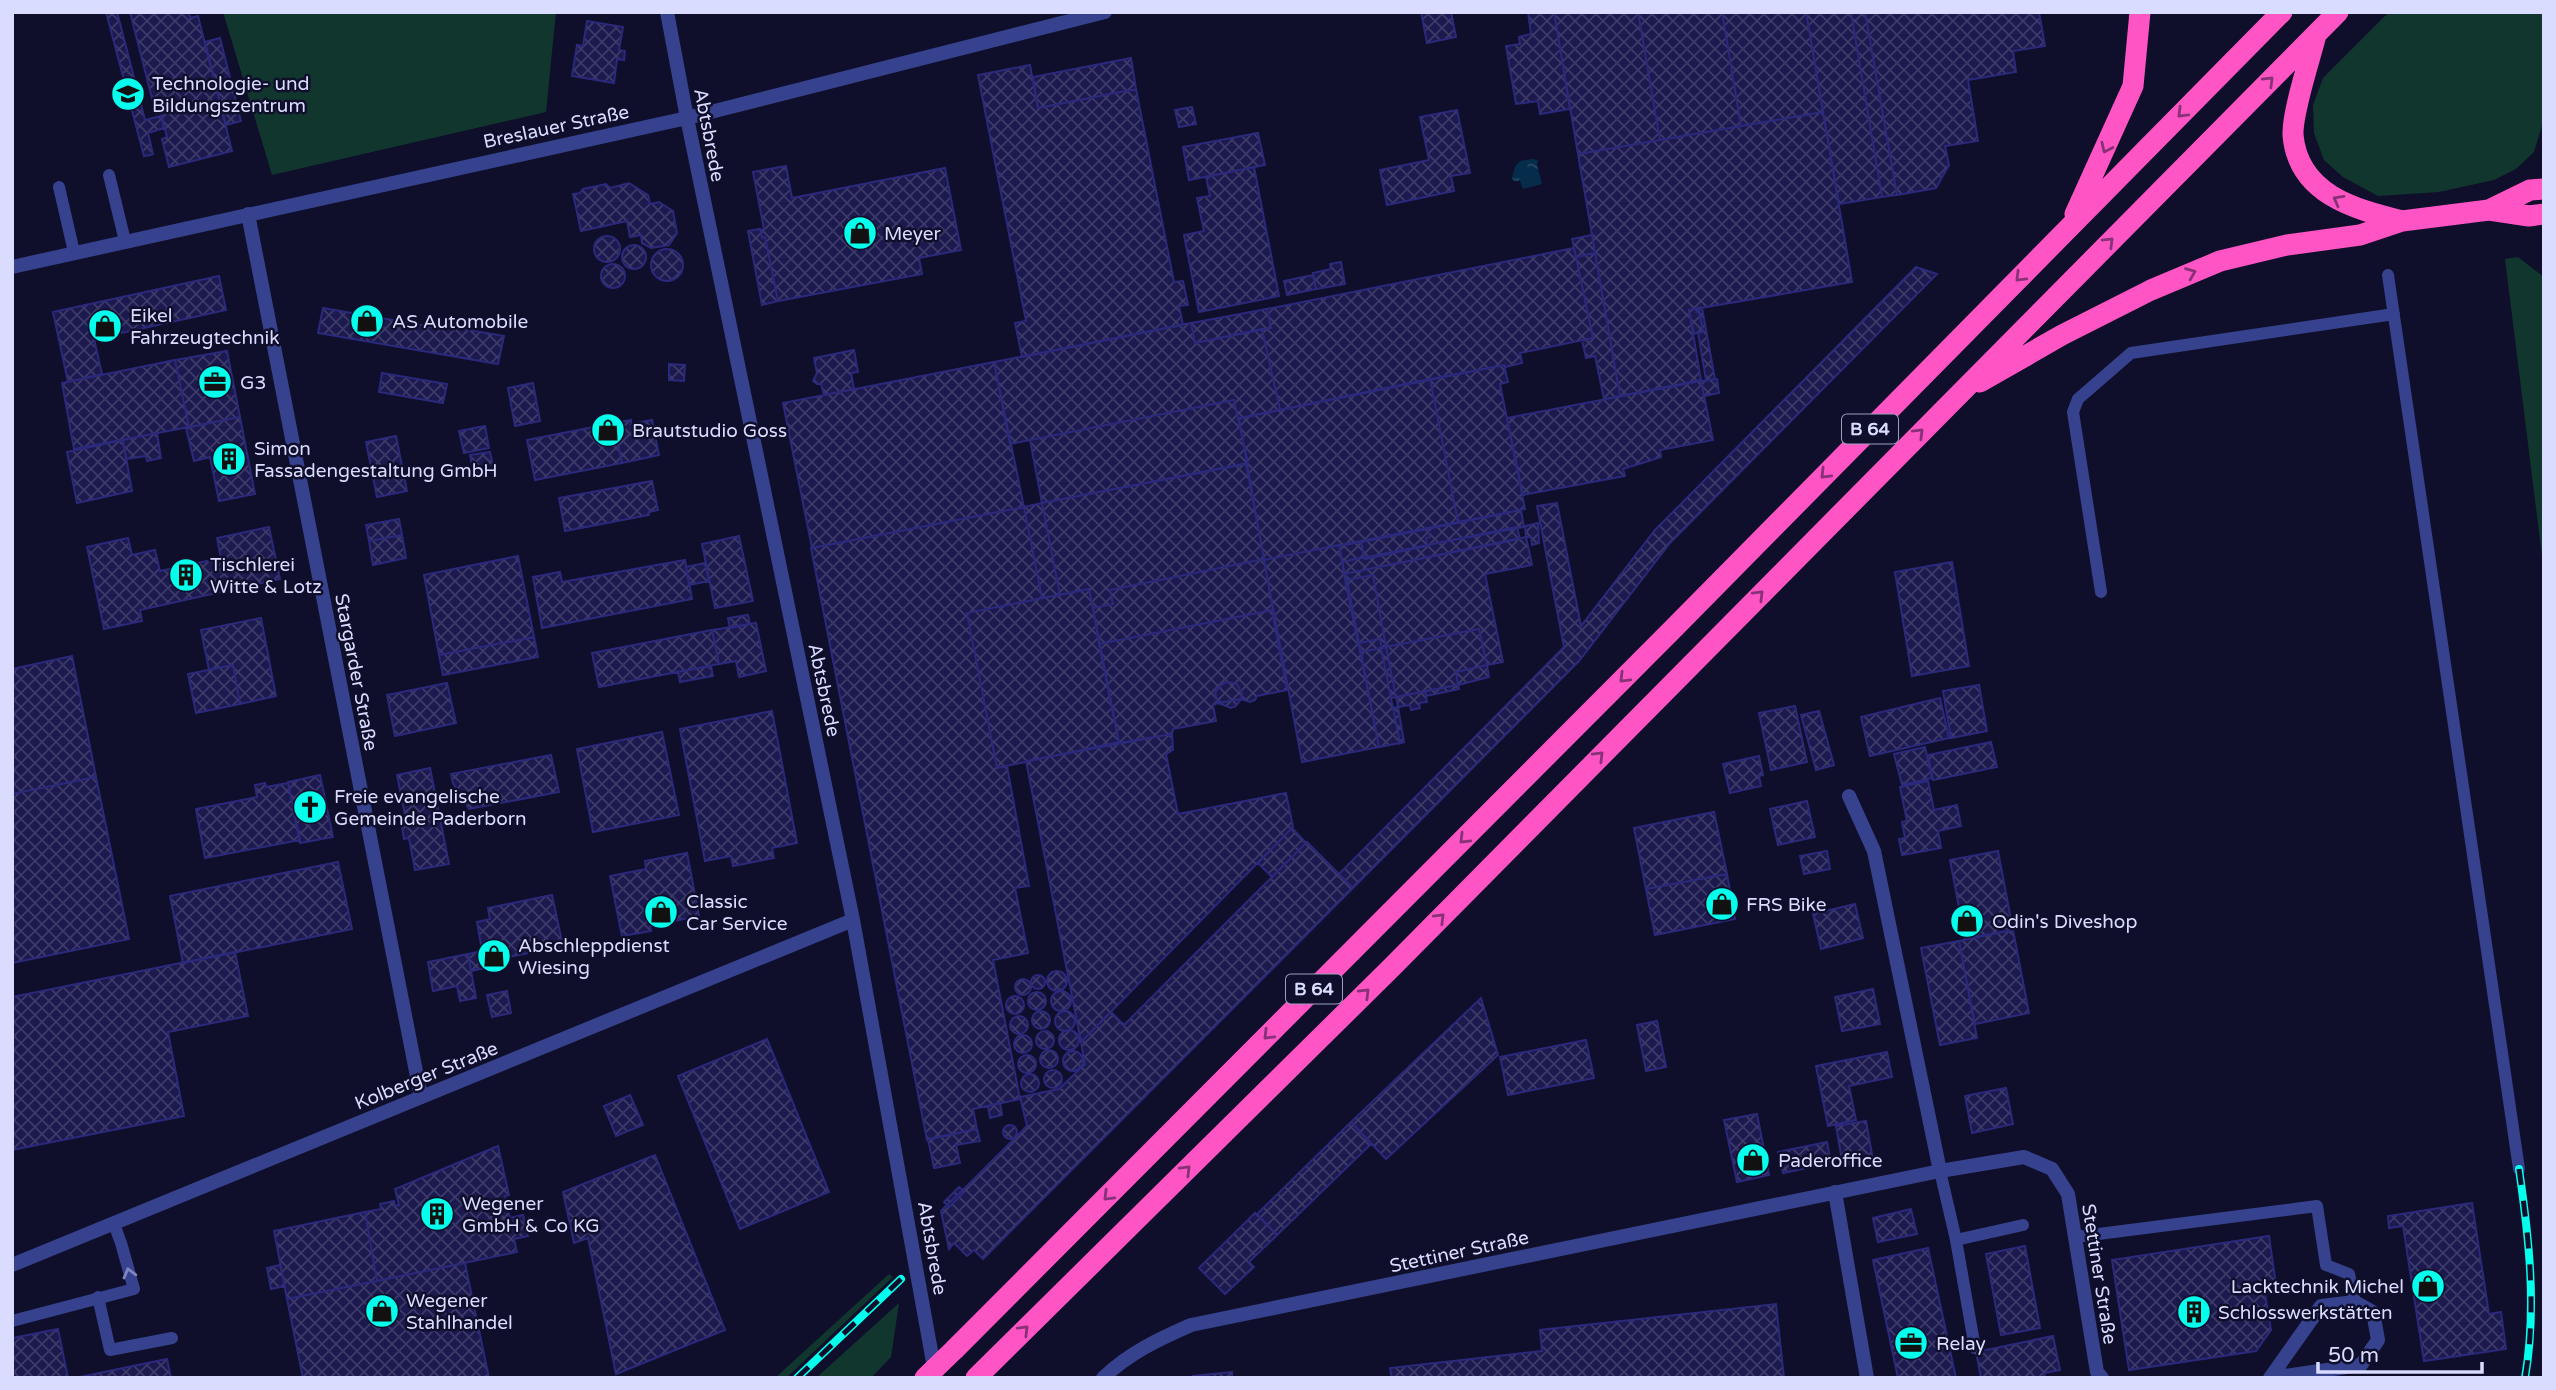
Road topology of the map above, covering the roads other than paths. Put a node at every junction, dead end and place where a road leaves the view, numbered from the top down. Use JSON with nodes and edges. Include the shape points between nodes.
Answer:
{"nodes":[{"id":1,"x":667,"y":12,"type":"edge"},
{"id":2,"x":1105,"y":12,"type":"edge"},
{"id":3,"x":2140,"y":12,"type":"edge"},
{"id":4,"x":2282,"y":12,"type":"edge"},
{"id":5,"x":2338,"y":12,"type":"edge"},
{"id":6,"x":2317,"y":33,"type":"junction"},
{"id":7,"x":687,"y":118,"type":"junction"},
{"id":8,"x":109,"y":174,"type":"dead end"},
{"id":9,"x":2539,"y":185,"type":"edge"},
{"id":10,"x":58,"y":187,"type":"dead end"},
{"id":11,"x":2489,"y":210,"type":"junction"},
{"id":12,"x":248,"y":214,"type":"junction"},
{"id":13,"x":2539,"y":218,"type":"edge"},
{"id":14,"x":2402,"y":221,"type":"junction"},
{"id":15,"x":2067,"y":229,"type":"junction"},
{"id":16,"x":125,"y":241,"type":"junction"},
{"id":17,"x":74,"y":253,"type":"junction"},
{"id":18,"x":12,"y":267,"type":"edge"},
{"id":19,"x":2388,"y":275,"type":"dead end"},
{"id":20,"x":2394,"y":314,"type":"junction"},
{"id":21,"x":1957,"y":395,"type":"junction"},
{"id":22,"x":2101,"y":592,"type":"dead end"},
{"id":23,"x":1849,"y":796,"type":"dead end"},
{"id":24,"x":853,"y":920,"type":"junction"},
{"id":25,"x":421,"y":1097,"type":"junction"},
{"id":26,"x":2518,"y":1169,"type":"dead end"},
{"id":27,"x":1940,"y":1171,"type":"junction"},
{"id":28,"x":1835,"y":1192,"type":"junction"},
{"id":29,"x":114,"y":1223,"type":"junction"},
{"id":30,"x":2023,"y":1225,"type":"dead end"},
{"id":31,"x":2075,"y":1237,"type":"junction"},
{"id":32,"x":1956,"y":1240,"type":"junction"},
{"id":33,"x":12,"y":1265,"type":"edge"},
{"id":34,"x":98,"y":1297,"type":"junction"},
{"id":35,"x":2355,"y":1301,"type":"junction"},
{"id":36,"x":12,"y":1321,"type":"edge"},
{"id":37,"x":172,"y":1338,"type":"dead end"},
{"id":38,"x":1975,"y":1348,"type":"dead end"},
{"id":39,"x":925,"y":1378,"type":"edge"},
{"id":40,"x":936,"y":1378,"type":"edge"},
{"id":41,"x":976,"y":1378,"type":"edge"},
{"id":42,"x":1103,"y":1378,"type":"edge"},
{"id":43,"x":1867,"y":1378,"type":"edge"},
{"id":44,"x":2102,"y":1378,"type":"edge"},
{"id":45,"x":2270,"y":1378,"type":"edge"}],
"edges":[{"from":1,"to":7,"type":"street","name":"Abtsbrede"},
{"from":2,"to":7,"type":"street","name":"Breslauer Straße"},
{"from":3,"to":15,"type":"highway","one_way":true,"via":[[2133,86]]},
{"from":4,"to":15,"type":"highway","number":"B 64","one_way":true},
{"from":5,"to":6,"type":"highway","number":"B 64"},
{"from":14,"to":6,"type":"highway","one_way":true,"via":[[2334,199],[2298,160],[2293,133]]},
{"from":21,"to":6,"type":"highway","number":"B 64","one_way":true},
{"from":7,"to":12,"type":"street","name":"Breslauer Straße"},
{"from":7,"to":24,"type":"street","name":"Abtsbrede"},
{"from":8,"to":16,"type":"lane"},
{"from":9,"to":11,"type":"highway"},
{"from":10,"to":17,"type":"lane"},
{"from":11,"to":13,"type":"highway"},
{"from":11,"to":14,"type":"highway"},
{"from":12,"to":16,"type":"street","name":"Breslauer Straße"},
{"from":12,"to":25,"type":"street","name":"Stargarder Straße"},
{"from":21,"to":14,"type":"highway","one_way":true,"via":[[2062,335],[2220,261],[2360,235]]},
{"from":15,"to":39,"type":"highway","number":"B 64","one_way":true,"bridge":true},
{"from":16,"to":17,"type":"street","name":"Breslauer Straße"},
{"from":17,"to":18,"type":"street","name":"Breslauer Straße"},
{"from":19,"to":20,"type":"lane"},
{"from":20,"to":22,"type":"lane","via":[[2131,354],[2078,399],[2073,412]]},
{"from":20,"to":26,"type":"lane"},
{"from":41,"to":21,"type":"highway","number":"B 64","one_way":true,"via":[[1392,967]]},
{"from":23,"to":27,"type":"street","via":[[1874,851]]},
{"from":24,"to":25,"type":"street","name":"Kolberger Straße"},
{"from":24,"to":40,"type":"street","name":"Abtsbrede"},
{"from":25,"to":29,"type":"street","name":"Kolberger Straße"},
{"from":27,"to":28,"type":"street","name":"Stettiner Straße"},
{"from":27,"to":31,"type":"street","name":"Stettiner Straße","via":[[2024,1157],[2052,1169],[2068,1194]]},
{"from":27,"to":32,"type":"lane"},
{"from":28,"to":42,"type":"street","name":"Stettiner Straße","via":[[1191,1325],[1155,1340]]},
{"from":28,"to":43,"type":"street"},
{"from":29,"to":33,"type":"street","name":"Kolberger Straße"},
{"from":34,"to":29,"type":"lane","one_way":true,"via":[[134,1289]]},
{"from":30,"to":32,"type":"lane"},
{"from":31,"to":35,"type":"lane","via":[[2316,1206],[2326,1265],[2349,1274]]},
{"from":31,"to":44,"type":"street","name":"Stettiner Straße","via":[[2097,1372]]},
{"from":32,"to":38,"type":"lane"},
{"from":34,"to":36,"type":"lane"},
{"from":34,"to":37,"type":"lane","via":[[110,1350]]},
{"from":35,"to":45,"type":"street","via":[[2321,1306]]},
{"from":35,"to":45,"type":"street","via":[[2373,1312],[2378,1340],[2361,1365]]}]}
